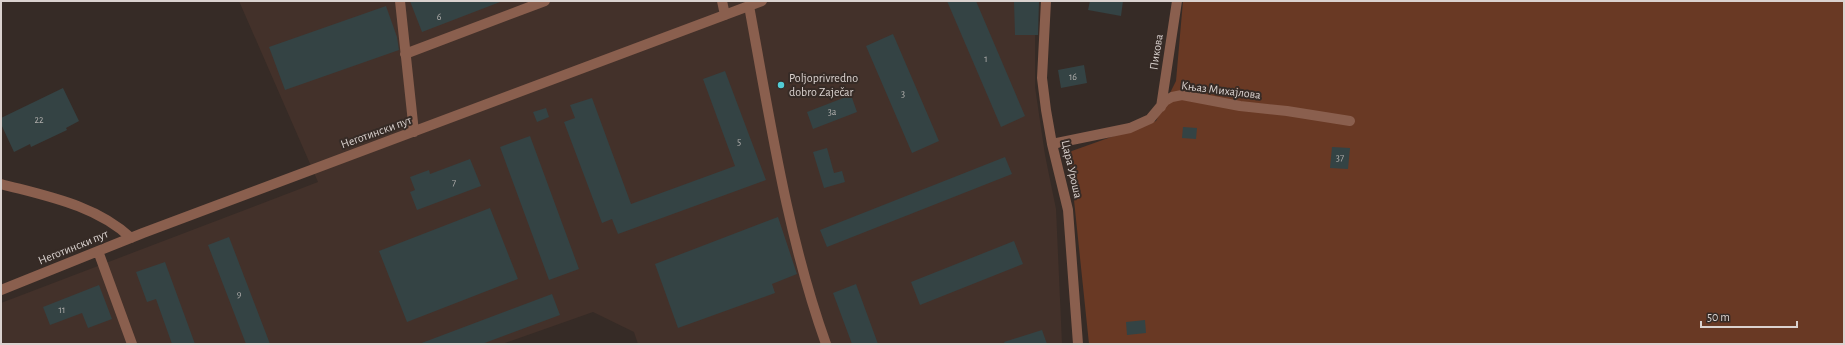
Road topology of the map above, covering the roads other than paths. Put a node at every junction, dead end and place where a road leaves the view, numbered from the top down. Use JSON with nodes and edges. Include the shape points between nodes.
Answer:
{"nodes":[{"id":1,"x":400,"y":1,"type":"edge"},
{"id":2,"x":545,"y":1,"type":"edge"},
{"id":3,"x":722,"y":1,"type":"edge"},
{"id":4,"x":762,"y":1,"type":"edge"},
{"id":5,"x":1046,"y":1,"type":"edge"},
{"id":6,"x":1177,"y":1,"type":"edge"},
{"id":7,"x":748,"y":6,"type":"junction"},
{"id":8,"x":725,"y":15,"type":"junction"},
{"id":9,"x":405,"y":54,"type":"junction"},
{"id":10,"x":1160,"y":107,"type":"junction"},
{"id":11,"x":1350,"y":121,"type":"dead end"},
{"id":12,"x":414,"y":132,"type":"junction"},
{"id":13,"x":1052,"y":144,"type":"junction"},
{"id":14,"x":1,"y":184,"type":"edge"},
{"id":15,"x":131,"y":238,"type":"junction"},
{"id":16,"x":98,"y":251,"type":"junction"},
{"id":17,"x":1,"y":290,"type":"edge"},
{"id":18,"x":132,"y":344,"type":"edge"},
{"id":19,"x":826,"y":344,"type":"edge"},
{"id":20,"x":1078,"y":344,"type":"edge"}],
"edges":[{"from":1,"to":9,"type":"street"},
{"from":2,"to":9,"type":"street"},
{"from":3,"to":8,"type":"street"},
{"from":4,"to":7,"type":"street","name":"Неготински пут"},
{"from":5,"to":13,"type":"street","name":"Цара Уроша","via":[[1042,78]]},
{"from":6,"to":10,"type":"street","name":"Пикова"},
{"from":7,"to":8,"type":"street","name":"Неготински пут"},
{"from":7,"to":19,"type":"street","via":[[786,198],[800,258]]},
{"from":8,"to":12,"type":"street","name":"Неготински пут"},
{"from":9,"to":12,"type":"street"},
{"from":10,"to":11,"type":"street","name":"Књаз Михајлова","via":[[1172,97],[1182,95]]},
{"from":10,"to":13,"type":"street","name":"Књаз Михајлова","via":[[1150,119],[1130,128]]},
{"from":12,"to":15,"type":"street","name":"Неготински пут"},
{"from":13,"to":20,"type":"street","name":"Цара Уроша","via":[[1068,210]]},
{"from":14,"to":15,"type":"street","via":[[76,204],[119,228]]},
{"from":15,"to":16,"type":"street","name":"Неготински пут"},
{"from":16,"to":17,"type":"street","name":"Неготински пут"},
{"from":16,"to":18,"type":"street"}]}
